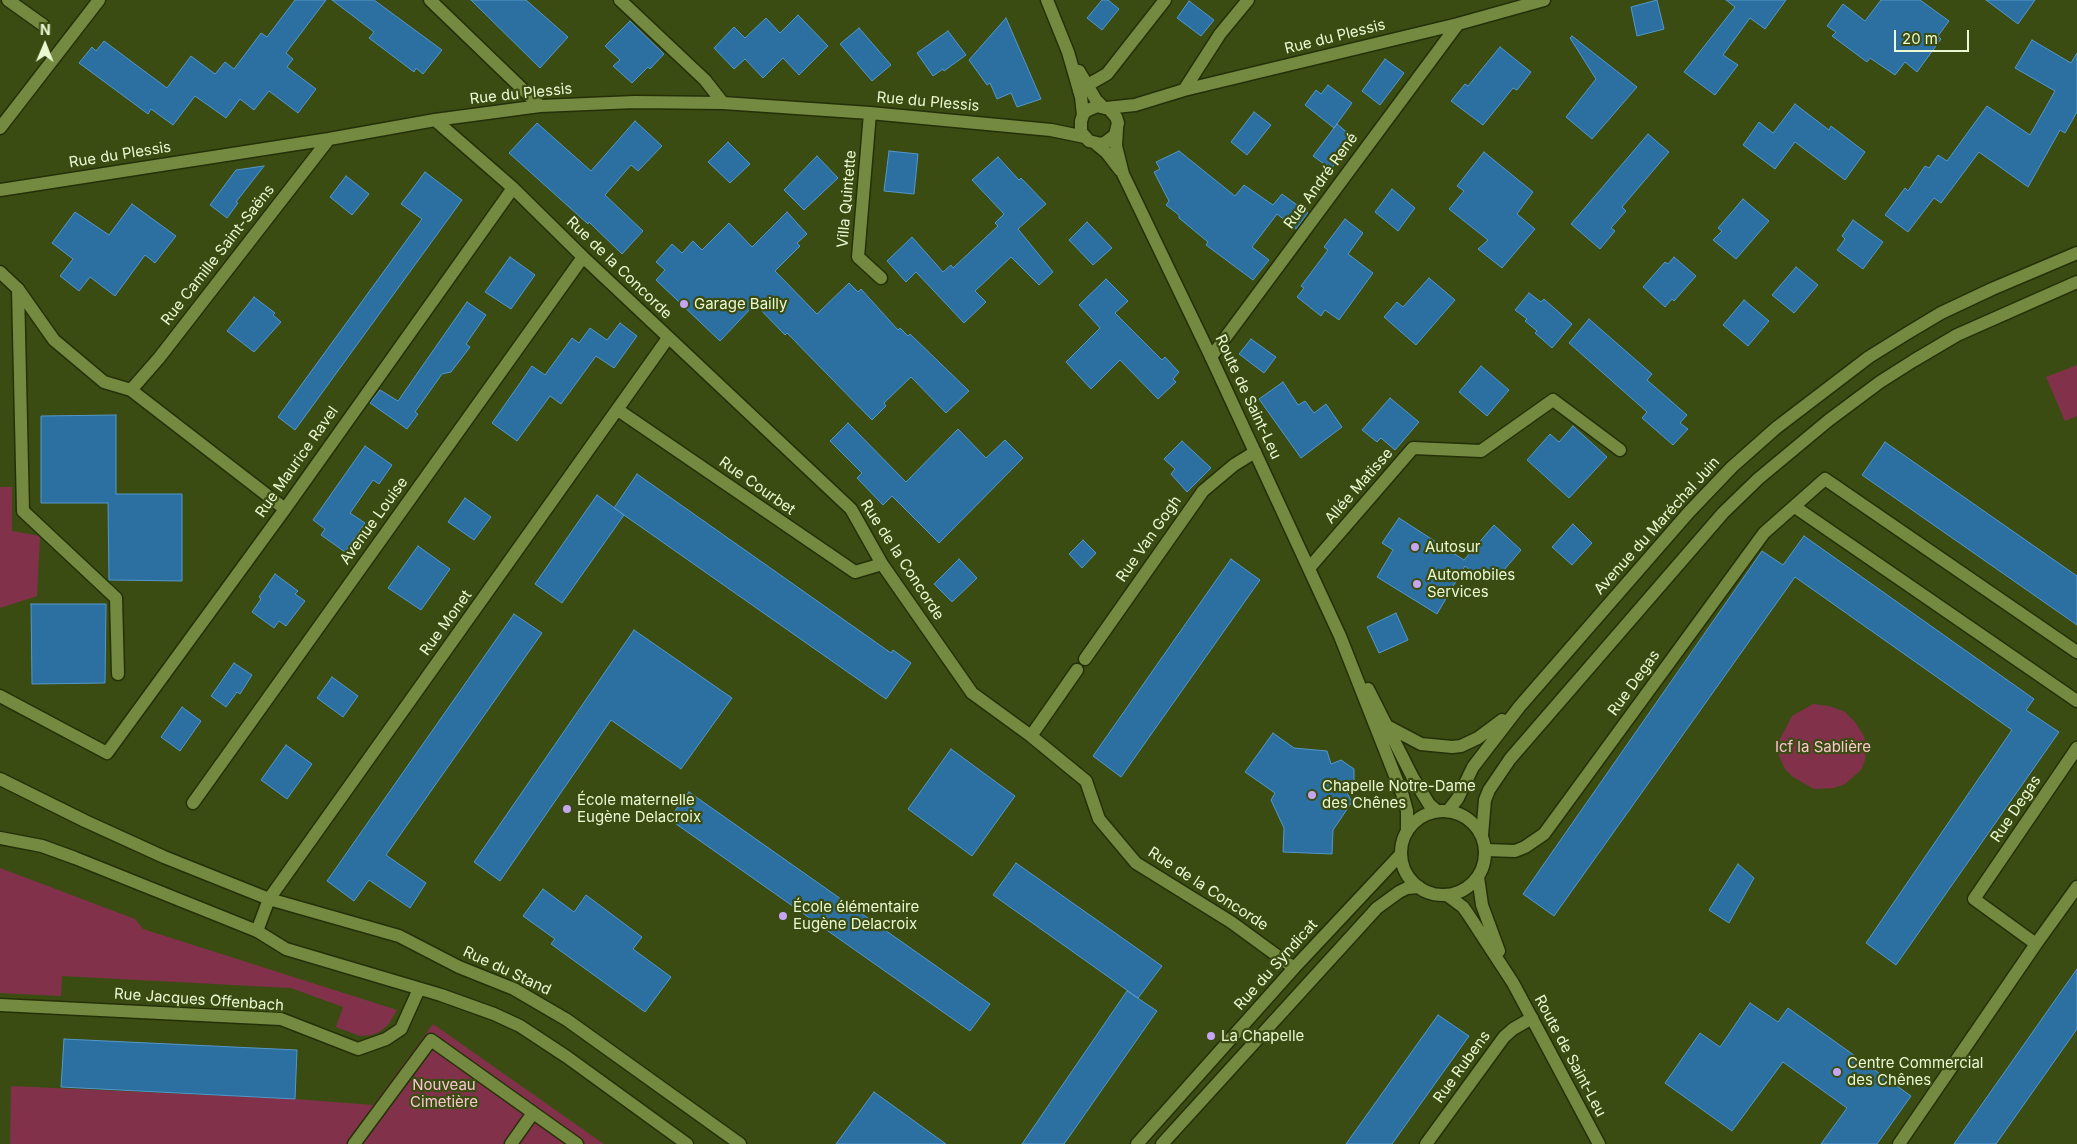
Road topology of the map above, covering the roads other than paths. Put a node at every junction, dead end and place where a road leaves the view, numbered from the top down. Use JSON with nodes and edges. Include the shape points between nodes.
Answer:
{"nodes":[{"id":1,"x":8,"y":0,"type":"edge"},
{"id":2,"x":99,"y":0,"type":"edge"},
{"id":3,"x":430,"y":0,"type":"edge"},
{"id":4,"x":620,"y":0,"type":"edge"},
{"id":5,"x":1047,"y":0,"type":"edge"},
{"id":6,"x":1165,"y":0,"type":"edge"},
{"id":7,"x":1248,"y":0,"type":"edge"},
{"id":8,"x":1544,"y":0,"type":"edge"},
{"id":9,"x":1458,"y":24,"type":"junction"},
{"id":10,"x":43,"y":25,"type":"dead end"},
{"id":11,"x":1083,"y":88,"type":"junction"},
{"id":12,"x":1184,"y":90,"type":"junction"},
{"id":13,"x":723,"y":103,"type":"junction"},
{"id":14,"x":1135,"y":105,"type":"junction"},
{"id":15,"x":540,"y":106,"type":"junction"},
{"id":16,"x":1104,"y":107,"type":"junction"},
{"id":17,"x":870,"y":113,"type":"junction"},
{"id":18,"x":1082,"y":118,"type":"junction"},
{"id":19,"x":435,"y":120,"type":"junction"},
{"id":20,"x":1117,"y":126,"type":"junction"},
{"id":21,"x":0,"y":128,"type":"edge"},
{"id":22,"x":1051,"y":130,"type":"junction"},
{"id":23,"x":329,"y":139,"type":"junction"},
{"id":24,"x":1090,"y":140,"type":"junction"},
{"id":25,"x":1123,"y":174,"type":"junction"},
{"id":26,"x":512,"y":188,"type":"junction"},
{"id":27,"x":0,"y":190,"type":"edge"},
{"id":28,"x":2077,"y":253,"type":"edge"},
{"id":29,"x":583,"y":257,"type":"junction"},
{"id":30,"x":0,"y":272,"type":"edge"},
{"id":31,"x":881,"y":278,"type":"dead end"},
{"id":32,"x":2077,"y":282,"type":"edge"},
{"id":33,"x":18,"y":289,"type":"junction"},
{"id":34,"x":668,"y":338,"type":"junction"},
{"id":35,"x":1211,"y":357,"type":"junction"},
{"id":36,"x":131,"y":390,"type":"junction"},
{"id":37,"x":618,"y":410,"type":"junction"},
{"id":38,"x":1620,"y":450,"type":"dead end"},
{"id":39,"x":1255,"y":452,"type":"junction"},
{"id":40,"x":1795,"y":507,"type":"junction"},
{"id":41,"x":284,"y":508,"type":"junction"},
{"id":42,"x":882,"y":564,"type":"junction"},
{"id":43,"x":1310,"y":567,"type":"junction"},
{"id":44,"x":1340,"y":636,"type":"junction"},
{"id":45,"x":2077,"y":652,"type":"edge"},
{"id":46,"x":1084,"y":659,"type":"dead end"},
{"id":47,"x":1077,"y":670,"type":"dead end"},
{"id":48,"x":118,"y":674,"type":"dead end"},
{"id":49,"x":0,"y":696,"type":"edge"},
{"id":50,"x":2077,"y":702,"type":"edge"},
{"id":51,"x":1520,"y":706,"type":"junction"},
{"id":52,"x":1387,"y":726,"type":"junction"},
{"id":53,"x":1031,"y":736,"type":"junction"},
{"id":54,"x":2077,"y":748,"type":"edge"},
{"id":55,"x":0,"y":780,"type":"edge"},
{"id":56,"x":193,"y":804,"type":"dead end"},
{"id":57,"x":1442,"y":811,"type":"junction"},
{"id":58,"x":1406,"y":832,"type":"junction"},
{"id":59,"x":1482,"y":835,"type":"junction"},
{"id":60,"x":0,"y":838,"type":"edge"},
{"id":61,"x":1486,"y":850,"type":"junction"},
{"id":62,"x":1401,"y":854,"type":"junction"},
{"id":63,"x":1478,"y":877,"type":"junction"},
{"id":64,"x":1419,"y":887,"type":"junction"},
{"id":65,"x":2077,"y":887,"type":"edge"},
{"id":66,"x":1447,"y":895,"type":"junction"},
{"id":67,"x":269,"y":898,"type":"junction"},
{"id":68,"x":257,"y":932,"type":"junction"},
{"id":69,"x":2036,"y":944,"type":"junction"},
{"id":70,"x":1294,"y":968,"type":"junction"},
{"id":71,"x":1513,"y":983,"type":"junction"},
{"id":72,"x":419,"y":989,"type":"junction"},
{"id":73,"x":0,"y":1005,"type":"edge"},
{"id":74,"x":1532,"y":1018,"type":"junction"},
{"id":75,"x":533,"y":1113,"type":"junction"},
{"id":76,"x":354,"y":1144,"type":"edge"},
{"id":77,"x":511,"y":1144,"type":"edge"},
{"id":78,"x":577,"y":1144,"type":"edge"},
{"id":79,"x":687,"y":1144,"type":"edge"},
{"id":80,"x":740,"y":1144,"type":"edge"},
{"id":81,"x":1137,"y":1144,"type":"edge"},
{"id":82,"x":1162,"y":1144,"type":"edge"},
{"id":83,"x":1426,"y":1144,"type":"edge"},
{"id":84,"x":1599,"y":1144,"type":"edge"},
{"id":85,"x":1899,"y":1144,"type":"edge"}],
"edges":[{"from":1,"to":10,"type":"street"},
{"from":2,"to":21,"type":"street"},
{"from":3,"to":15,"type":"street"},
{"from":4,"to":13,"type":"street","via":[[705,80]]},
{"from":5,"to":11,"type":"street"},
{"from":6,"to":11,"type":"street","via":[[1107,74]]},
{"from":7,"to":12,"type":"street","via":[[1220,34]]},
{"from":8,"to":9,"type":"street","name":"Rue du Plessis"},
{"from":9,"to":12,"type":"street","name":"Rue du Plessis"},
{"from":9,"to":35,"type":"street","name":"Rue André René"},
{"from":11,"to":16,"type":"street"},
{"from":11,"to":18,"type":"street"},
{"from":12,"to":14,"type":"street","name":"Rue du Plessis"},
{"from":13,"to":15,"type":"street","name":"Rue du Plessis"},
{"from":13,"to":17,"type":"street","name":"Rue du Plessis"},
{"from":14,"to":16,"type":"street","name":"Rue du Plessis"},
{"from":14,"to":20,"type":"street","name":"Rue du Plessis","via":[[1121,116]]},
{"from":15,"to":19,"type":"street","name":"Rue du Plessis"},
{"from":16,"to":18,"type":"street","via":[[1091,108]]},
{"from":16,"to":20,"type":"street","via":[[1113,113]]},
{"from":17,"to":22,"type":"street","name":"Rue du Plessis"},
{"from":17,"to":31,"type":"street","name":"Villa Quintette","via":[[858,257]]},
{"from":18,"to":22,"type":"street","name":"Rue du Plessis","via":[[1073,126]]},
{"from":18,"to":24,"type":"street","via":[[1081,132]]},
{"from":19,"to":23,"type":"street","name":"Rue du Plessis"},
{"from":19,"to":26,"type":"street","name":"Rue de la Concorde"},
{"from":20,"to":24,"type":"street","via":[[1115,135],[1106,142]]},
{"from":20,"to":25,"type":"street","name":"Route de Saint-Leu","via":[[1116,146]]},
{"from":22,"to":24,"type":"street","name":"Rue du Plessis"},
{"from":23,"to":27,"type":"street","name":"Rue du Plessis"},
{"from":23,"to":36,"type":"street","name":"Rue Camille Saint-Saëns","via":[[165,351]]},
{"from":24,"to":25,"type":"street","name":"Route de Saint-Leu","via":[[1107,153]]},
{"from":25,"to":35,"type":"street","name":"Route de Saint-Leu"},
{"from":26,"to":29,"type":"street","name":"Rue de la Concorde"},
{"from":26,"to":41,"type":"street","name":"Rue Maurice Ravel"},
{"from":28,"to":51,"type":"street","name":"Avenue du Maréchal Juin","via":[[1941,314],[1906,334],[1869,357],[1776,428],[1732,467],[1689,512]]},
{"from":29,"to":34,"type":"street","name":"Rue de la Concorde"},
{"from":29,"to":56,"type":"street","name":"Avenue Louise"},
{"from":30,"to":33,"type":"street"},
{"from":32,"to":59,"type":"street","via":[[1957,335],[1880,382],[1758,479],[1723,513],[1510,759],[1485,800]]},
{"from":33,"to":36,"type":"street","via":[[54,340],[104,382]]},
{"from":33,"to":48,"type":"street","via":[[23,511],[116,598]]},
{"from":34,"to":37,"type":"street","name":"Rue Monet"},
{"from":34,"to":42,"type":"street","name":"Rue de la Concorde","via":[[850,509]]},
{"from":35,"to":39,"type":"street","name":"Route de Saint-Leu"},
{"from":36,"to":41,"type":"street"},
{"from":37,"to":42,"type":"street","name":"Rue Courbet","via":[[855,572]]},
{"from":37,"to":67,"type":"street","name":"Rue Monet"},
{"from":38,"to":43,"type":"street","name":"Allée Matisse","via":[[1553,400],[1481,451],[1414,448]]},
{"from":39,"to":43,"type":"street","name":"Route de Saint-Leu"},
{"from":39,"to":46,"type":"street","name":"Rue Van Gogh","via":[[1234,464],[1203,490]]},
{"from":40,"to":45,"type":"street","name":"Rue Degas","via":[[1825,479]]},
{"from":40,"to":50,"type":"street"},
{"from":40,"to":61,"type":"street","name":"Rue Degas","via":[[1764,533],[1544,834],[1526,848]]},
{"from":41,"to":49,"type":"street","name":"Rue Maurice Ravel","via":[[107,753]]},
{"from":42,"to":53,"type":"street","name":"Rue de la Concorde","via":[[972,693]]},
{"from":43,"to":44,"type":"street","name":"Route de Saint-Leu"},
{"from":44,"to":52,"type":"street","name":"Route de Saint-Leu"},
{"from":44,"to":58,"type":"street","name":"Route de Saint-Leu","via":[[1403,796],[1407,811]]},
{"from":47,"to":53,"type":"street"},
{"from":51,"to":52,"type":"street","via":[[1478,738],[1461,746],[1421,744]]},
{"from":51,"to":57,"type":"street","name":"Avenue du Maréchal Juin","via":[[1473,767],[1458,798]]},
{"from":52,"to":57,"type":"street","name":"Route de Saint-Leu","via":[[1429,804]]},
{"from":53,"to":70,"type":"street","name":"Rue de la Concorde","via":[[1086,781],[1100,819],[1136,863],[1231,922]]},
{"from":54,"to":69,"type":"street","name":"Rue Degas","via":[[1974,899]]},
{"from":55,"to":67,"type":"street","name":"Rue du Stand","via":[[155,853]]},
{"from":57,"to":58,"type":"street","via":[[1419,818]]},
{"from":57,"to":59,"type":"street","via":[[1462,814]]},
{"from":58,"to":62,"type":"street"},
{"from":59,"to":61,"type":"street"},
{"from":60,"to":68,"type":"street","via":[[42,846],[75,858]]},
{"from":61,"to":63,"type":"street"},
{"from":62,"to":64,"type":"street","via":[[1405,870]]},
{"from":62,"to":70,"type":"street","name":"Rue du Syndicat"},
{"from":63,"to":66,"type":"street","via":[[1465,889]]},
{"from":63,"to":71,"type":"street","name":"Route de Saint-Leu","via":[[1487,921]]},
{"from":64,"to":66,"type":"street","via":[[1430,893]]},
{"from":64,"to":82,"type":"street","via":[[1399,892],[1377,908]]},
{"from":65,"to":69,"type":"street"},
{"from":66,"to":71,"type":"street","name":"Route de Saint-Leu","via":[[1468,914]]},
{"from":67,"to":68,"type":"street","name":"Rue Monet"},
{"from":67,"to":80,"type":"street","name":"Rue du Stand","via":[[399,936],[534,999]]},
{"from":68,"to":72,"type":"street","via":[[286,949]]},
{"from":69,"to":85,"type":"street"},
{"from":70,"to":81,"type":"street","name":"Rue du Syndicat"},
{"from":71,"to":74,"type":"street","name":"Route de Saint-Leu"},
{"from":72,"to":73,"type":"street","name":"Rue Jacques Offenbach","via":[[401,1029],[386,1039],[358,1048],[281,1019]]},
{"from":72,"to":79,"type":"street","via":[[469,1004],[520,1026]]},
{"from":74,"to":83,"type":"street","name":"Rue Rubens","via":[[1504,1037]]},
{"from":74,"to":84,"type":"street","name":"Route de Saint-Leu"},
{"from":75,"to":76,"type":"street","via":[[431,1040]]},
{"from":75,"to":77,"type":"street"},
{"from":75,"to":78,"type":"street"}]}
